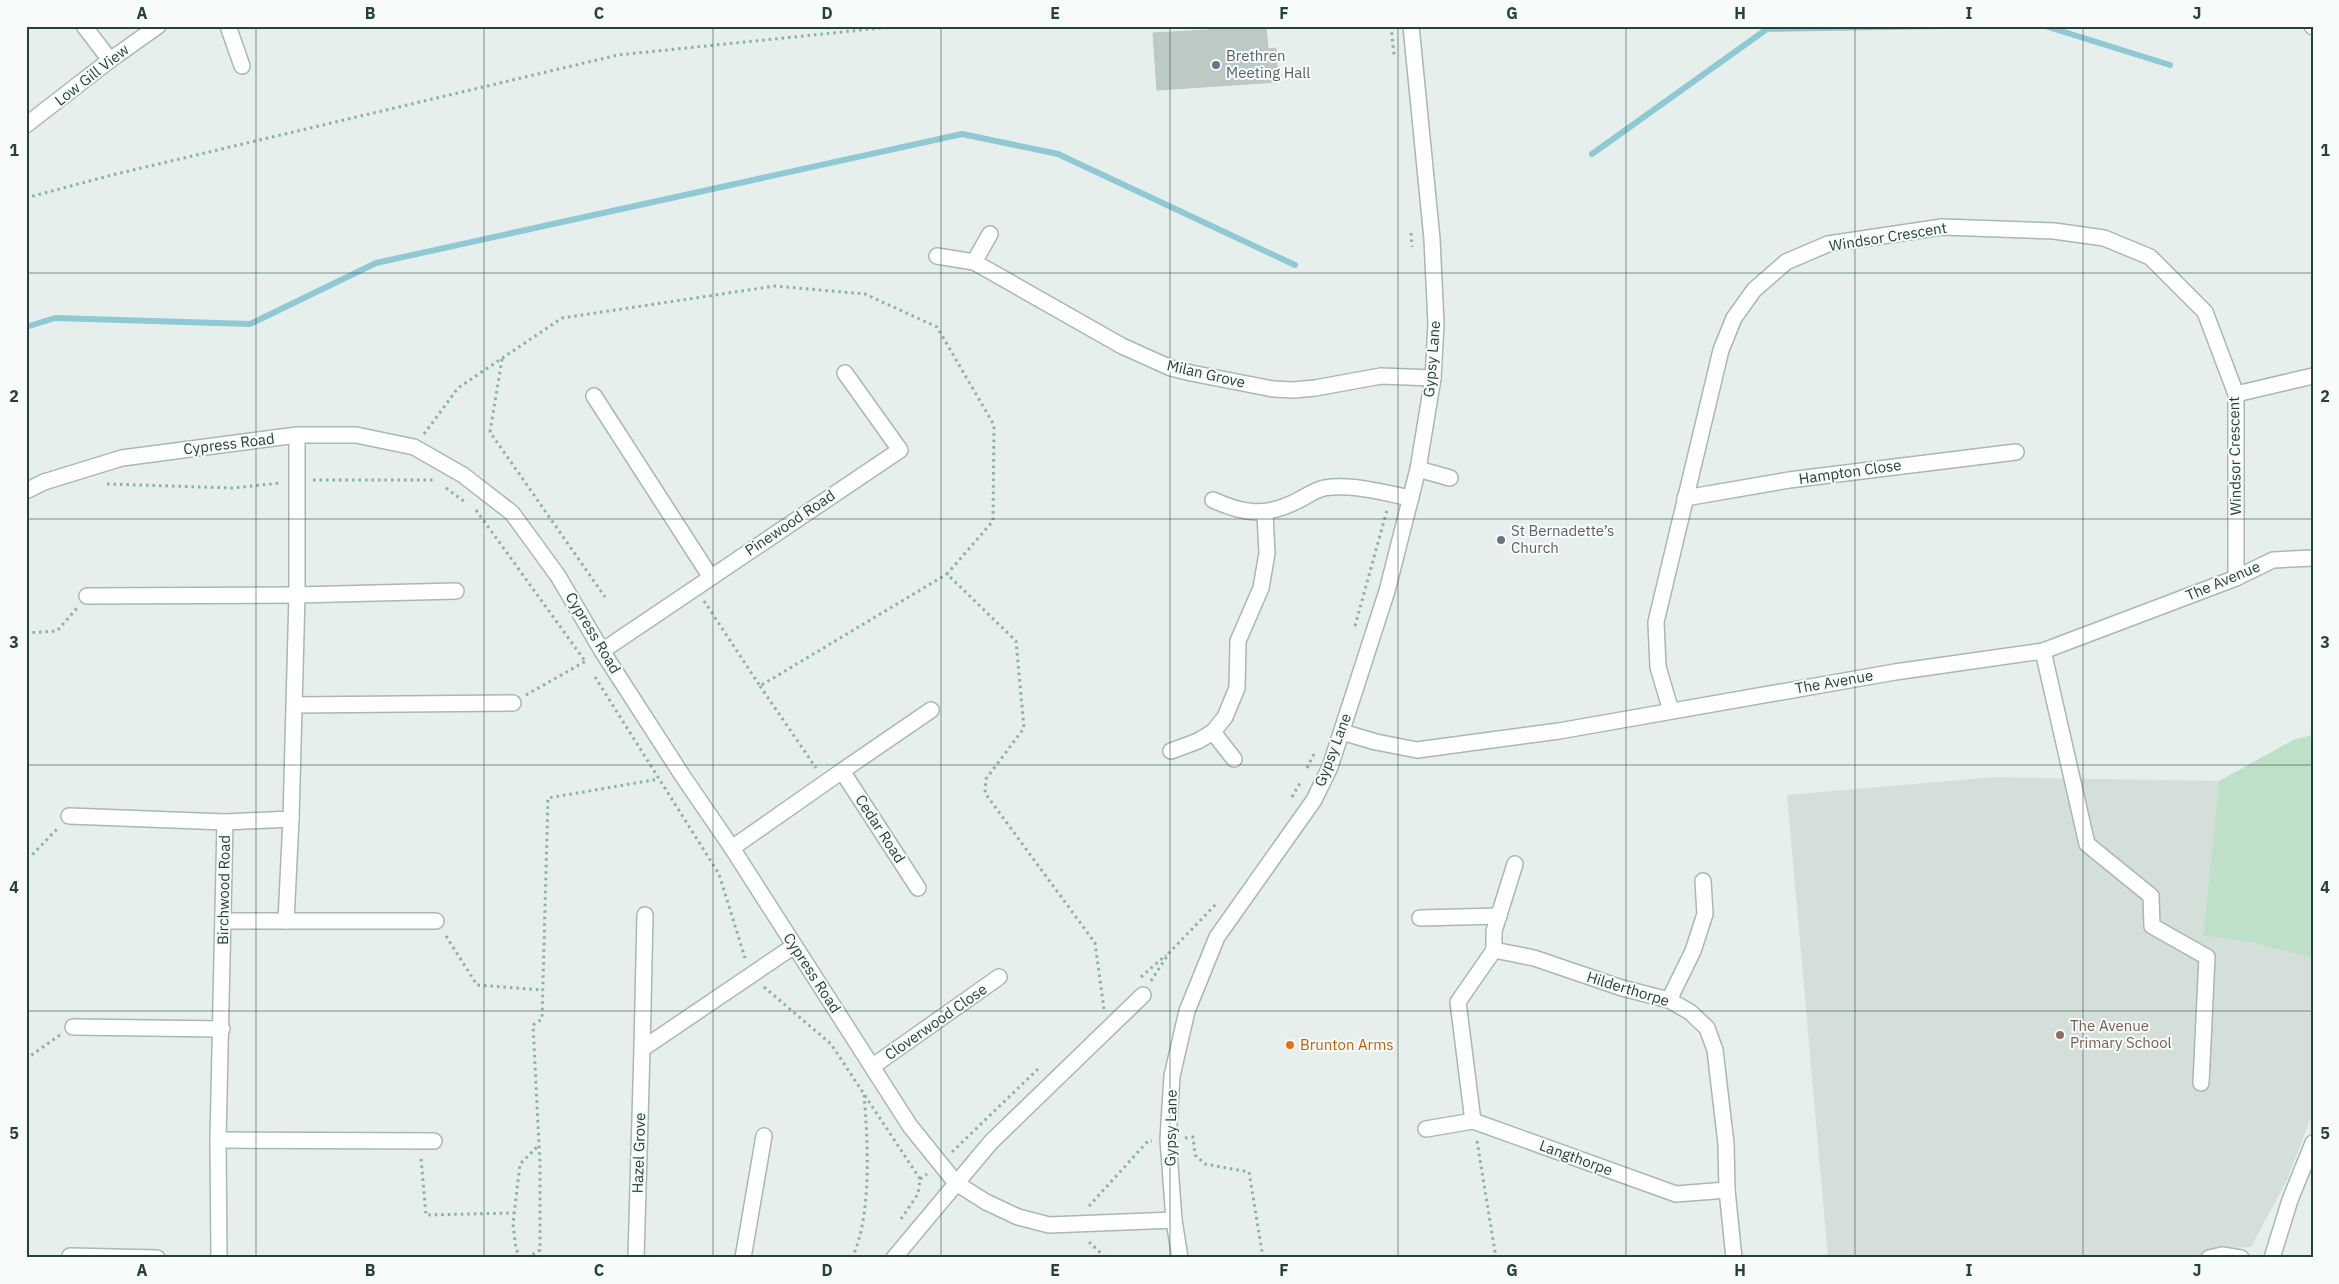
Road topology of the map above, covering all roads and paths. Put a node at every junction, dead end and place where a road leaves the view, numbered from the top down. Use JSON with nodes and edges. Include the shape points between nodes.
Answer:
{"nodes":[{"id":1,"x":84,"y":26,"type":"edge"},
{"id":2,"x":158,"y":26,"type":"edge"},
{"id":3,"x":228,"y":26,"type":"edge"},
{"id":4,"x":901,"y":26,"type":"edge"},
{"id":5,"x":1390,"y":26,"type":"edge"},
{"id":6,"x":1411,"y":26,"type":"edge"},
{"id":7,"x":110,"y":60,"type":"junction"},
{"id":8,"x":1395,"y":60,"type":"dead end"},
{"id":9,"x":242,"y":66,"type":"dead end"},
{"id":10,"x":26,"y":125,"type":"edge"},
{"id":11,"x":26,"y":198,"type":"edge"},
{"id":12,"x":1410,"y":223,"type":"dead end"},
{"id":13,"x":990,"y":234,"type":"dead end"},
{"id":14,"x":1413,"y":253,"type":"dead end"},
{"id":15,"x":937,"y":256,"type":"dead end"},
{"id":16,"x":974,"y":262,"type":"junction"},
{"id":17,"x":502,"y":358,"type":"junction"},
{"id":18,"x":845,"y":373,"type":"dead end"},
{"id":19,"x":2313,"y":376,"type":"edge"},
{"id":20,"x":1433,"y":378,"type":"junction"},
{"id":21,"x":2236,"y":394,"type":"junction"},
{"id":22,"x":594,"y":396,"type":"dead end"},
{"id":23,"x":298,"y":435,"type":"junction"},
{"id":24,"x":414,"y":447,"type":"junction"},
{"id":25,"x":2016,"y":452,"type":"dead end"},
{"id":26,"x":1418,"y":470,"type":"junction"},
{"id":27,"x":1450,"y":478,"type":"dead end"},
{"id":28,"x":297,"y":480,"type":"junction"},
{"id":29,"x":107,"y":484,"type":"dead end"},
{"id":30,"x":26,"y":492,"type":"edge"},
{"id":31,"x":1391,"y":494,"type":"junction"},
{"id":32,"x":1411,"y":498,"type":"junction"},
{"id":33,"x":1685,"y":498,"type":"junction"},
{"id":34,"x":1213,"y":500,"type":"dead end"},
{"id":35,"x":1265,"y":513,"type":"junction"},
{"id":36,"x":2313,"y":558,"type":"edge"},
{"id":37,"x":947,"y":574,"type":"junction"},
{"id":38,"x":710,"y":576,"type":"junction"},
{"id":39,"x":2236,"y":578,"type":"junction"},
{"id":40,"x":696,"y":588,"type":"junction"},
{"id":41,"x":456,"y":591,"type":"dead end"},
{"id":42,"x":297,"y":595,"type":"junction"},
{"id":43,"x":87,"y":596,"type":"joint"},
{"id":44,"x":604,"y":597,"type":"dead end"},
{"id":45,"x":26,"y":633,"type":"edge"},
{"id":46,"x":1352,"y":635,"type":"dead end"},
{"id":47,"x":602,"y":651,"type":"junction"},
{"id":48,"x":2043,"y":651,"type":"junction"},
{"id":49,"x":585,"y":661,"type":"junction"},
{"id":50,"x":760,"y":686,"type":"junction"},
{"id":51,"x":513,"y":703,"type":"joint"},
{"id":52,"x":295,"y":705,"type":"junction"},
{"id":53,"x":930,"y":710,"type":"dead end"},
{"id":54,"x":1671,"y":711,"type":"junction"},
{"id":55,"x":1213,"y":732,"type":"junction"},
{"id":56,"x":1342,"y":732,"type":"junction"},
{"id":57,"x":1317,"y":746,"type":"dead end"},
{"id":58,"x":1171,"y":752,"type":"dead end"},
{"id":59,"x":1234,"y":759,"type":"dead end"},
{"id":60,"x":842,"y":771,"type":"junction"},
{"id":61,"x":1306,"y":772,"type":"dead end"},
{"id":62,"x":682,"y":775,"type":"junction"},
{"id":63,"x":658,"y":779,"type":"junction"},
{"id":64,"x":1302,"y":781,"type":"dead end"},
{"id":65,"x":825,"y":782,"type":"junction"},
{"id":66,"x":1287,"y":804,"type":"dead end"},
{"id":67,"x":69,"y":816,"type":"joint"},
{"id":68,"x":291,"y":819,"type":"junction"},
{"id":69,"x":225,"y":822,"type":"junction"},
{"id":70,"x":732,"y":848,"type":"junction"},
{"id":71,"x":26,"y":855,"type":"edge"},
{"id":72,"x":1515,"y":864,"type":"dead end"},
{"id":73,"x":1703,"y":882,"type":"dead end"},
{"id":74,"x":918,"y":888,"type":"dead end"},
{"id":75,"x":1224,"y":896,"type":"dead end"},
{"id":76,"x":645,"y":915,"type":"dead end"},
{"id":77,"x":1499,"y":916,"type":"junction"},
{"id":78,"x":1420,"y":918,"type":"dead end"},
{"id":79,"x":223,"y":921,"type":"junction"},
{"id":80,"x":286,"y":921,"type":"junction"},
{"id":81,"x":436,"y":921,"type":"joint"},
{"id":82,"x":794,"y":946,"type":"junction"},
{"id":83,"x":1494,"y":950,"type":"junction"},
{"id":84,"x":750,"y":976,"type":"junction"},
{"id":85,"x":999,"y":977,"type":"dead end"},
{"id":86,"x":543,"y":990,"type":"junction"},
{"id":87,"x":1143,"y":995,"type":"joint"},
{"id":88,"x":1669,"y":1000,"type":"junction"},
{"id":89,"x":1112,"y":1023,"type":"junction"},
{"id":90,"x":72,"y":1026,"type":"joint"},
{"id":91,"x":222,"y":1029,"type":"junction"},
{"id":92,"x":642,"y":1049,"type":"junction"},
{"id":93,"x":26,"y":1059,"type":"edge"},
{"id":94,"x":873,"y":1066,"type":"junction"},
{"id":95,"x":2201,"y":1082,"type":"dead end"},
{"id":96,"x":864,"y":1093,"type":"junction"},
{"id":97,"x":1474,"y":1121,"type":"junction"},
{"id":98,"x":1426,"y":1129,"type":"dead end"},
{"id":99,"x":764,"y":1136,"type":"dead end"},
{"id":100,"x":1168,"y":1139,"type":"junction"},
{"id":101,"x":218,"y":1140,"type":"junction"},
{"id":102,"x":427,"y":1141,"type":"joint"},
{"id":103,"x":2313,"y":1143,"type":"edge"},
{"id":104,"x":539,"y":1146,"type":"junction"},
{"id":105,"x":940,"y":1164,"type":"junction"},
{"id":106,"x":920,"y":1179,"type":"junction"},
{"id":107,"x":956,"y":1183,"type":"junction"},
{"id":108,"x":1727,"y":1190,"type":"junction"},
{"id":109,"x":1089,"y":1206,"type":"dead end"},
{"id":110,"x":514,"y":1214,"type":"junction"},
{"id":111,"x":1174,"y":1220,"type":"junction"},
{"id":112,"x":896,"y":1226,"type":"dead end"},
{"id":113,"x":70,"y":1256,"type":"dead end"},
{"id":114,"x":156,"y":1258,"type":"edge"},
{"id":115,"x":219,"y":1258,"type":"edge"},
{"id":116,"x":521,"y":1258,"type":"edge"},
{"id":117,"x":527,"y":1258,"type":"edge"},
{"id":118,"x":636,"y":1258,"type":"edge"},
{"id":119,"x":743,"y":1258,"type":"edge"},
{"id":120,"x":852,"y":1258,"type":"edge"},
{"id":121,"x":894,"y":1258,"type":"edge"},
{"id":122,"x":1180,"y":1258,"type":"edge"},
{"id":123,"x":1263,"y":1258,"type":"edge"},
{"id":124,"x":1496,"y":1258,"type":"edge"},
{"id":125,"x":1734,"y":1258,"type":"edge"},
{"id":126,"x":2209,"y":1258,"type":"edge"},
{"id":127,"x":2241,"y":1258,"type":"edge"},
{"id":128,"x":2272,"y":1258,"type":"edge"}],
"edges":[{"from":1,"to":7,"type":"street"},
{"from":2,"to":7,"type":"street","name":"Low Gill View"},
{"from":3,"to":9,"type":"street"},
{"from":4,"to":11,"type":"path","via":[[618,55]]},
{"from":5,"to":8,"type":"path"},
{"from":6,"to":20,"type":"street","name":"Gypsy Lane","via":[[1432,239],[1436,324]]},
{"from":7,"to":10,"type":"street","name":"Low Gill View"},
{"from":12,"to":14,"type":"path"},
{"from":13,"to":16,"type":"street"},
{"from":15,"to":16,"type":"street","name":"Milan Grove"},
{"from":16,"to":20,"type":"street","name":"Milan Grove","via":[[1122,346],[1191,373],[1294,390],[1381,376]]},
{"from":17,"to":24,"type":"path","via":[[458,388]]},
{"from":17,"to":37,"type":"path","via":[[562,318],[775,286],[865,294],[937,327],[994,425],[992,520]]},
{"from":17,"to":44,"type":"path","via":[[490,432]]},
{"from":18,"to":38,"type":"street","name":"Pinewood Road","via":[[900,450]]},
{"from":19,"to":21,"type":"street"},
{"from":20,"to":26,"type":"street","name":"Gypsy Lane"},
{"from":21,"to":33,"type":"street","name":"Windsor Crescent","via":[[2205,312],[2150,257],[2104,238],[2054,231],[1942,227],[1828,244],[1786,262],[1754,290],[1734,318],[1721,350]]},
{"from":21,"to":39,"type":"street","name":"Windsor Crescent"},
{"from":22,"to":38,"type":"street"},
{"from":23,"to":24,"type":"street","name":"Cypress Road","via":[[356,435]]},
{"from":23,"to":28,"type":"street"},
{"from":23,"to":30,"type":"street","name":"Cypress Road","via":[[122,458],[44,482]]},
{"from":24,"to":47,"type":"street","name":"Cypress Road","via":[[463,475],[512,513],[558,576]]},
{"from":25,"to":33,"type":"street","name":"Hampton Close","via":[[1799,479]]},
{"from":26,"to":27,"type":"street"},
{"from":26,"to":32,"type":"street","name":"Gypsy Lane"},
{"from":28,"to":29,"type":"path","via":[[232,488]]},
{"from":28,"to":42,"type":"street"},
{"from":28,"to":49,"type":"path","via":[[435,480],[478,511]]},
{"from":31,"to":32,"type":"street"},
{"from":31,"to":35,"type":"street","via":[[1343,487],[1323,488]]},
{"from":31,"to":46,"type":"path"},
{"from":32,"to":56,"type":"street","name":"Gypsy Lane","via":[[1387,591]]},
{"from":33,"to":54,"type":"street","name":"Windsor Crescent","via":[[1656,622],[1658,667]]},
{"from":34,"to":35,"type":"street","via":[[1231,508]]},
{"from":35,"to":55,"type":"street","via":[[1266,553],[1261,588],[1238,640],[1237,688],[1226,717]]},
{"from":36,"to":39,"type":"street","name":"The Avenue","via":[[2273,560]]},
{"from":37,"to":50,"type":"path"},
{"from":37,"to":89,"type":"path","via":[[1016,641],[1024,728],[986,779],[985,793],[1095,943],[1103,1008]]},
{"from":38,"to":40,"type":"street","name":"Pinewood Road"},
{"from":39,"to":48,"type":"street","name":"The Avenue"},
{"from":40,"to":47,"type":"street","name":"Pinewood Road"},
{"from":40,"to":50,"type":"path"},
{"from":41,"to":42,"type":"street"},
{"from":42,"to":43,"type":"street"},
{"from":42,"to":52,"type":"street"},
{"from":43,"to":45,"type":"path","via":[[57,632]]},
{"from":47,"to":49,"type":"path"},
{"from":47,"to":62,"type":"street","name":"Cypress Road"},
{"from":48,"to":54,"type":"street","name":"The Avenue","via":[[1895,672]]},
{"from":48,"to":95,"type":"street","via":[[2087,844],[2151,896],[2152,926],[2207,957]]},
{"from":49,"to":51,"type":"path"},
{"from":49,"to":63,"type":"path"},
{"from":50,"to":65,"type":"path"},
{"from":51,"to":52,"type":"street"},
{"from":52,"to":68,"type":"street"},
{"from":53,"to":60,"type":"street"},
{"from":54,"to":56,"type":"street","name":"The Avenue","via":[[1559,731],[1417,750]]},
{"from":55,"to":58,"type":"street"},
{"from":55,"to":59,"type":"street"},
{"from":56,"to":100,"type":"street","name":"Gypsy Lane","via":[[1314,800],[1217,937],[1187,1011],[1172,1076]]},
{"from":57,"to":61,"type":"path"},
{"from":60,"to":65,"type":"street"},
{"from":60,"to":74,"type":"street","name":"Cedar Road"},
{"from":62,"to":63,"type":"path"},
{"from":62,"to":70,"type":"street","name":"Cypress Road"},
{"from":63,"to":84,"type":"path","via":[[719,874]]},
{"from":63,"to":86,"type":"path","via":[[548,798]]},
{"from":64,"to":66,"type":"path"},
{"from":65,"to":70,"type":"street"},
{"from":67,"to":69,"type":"street"},
{"from":67,"to":71,"type":"path","via":[[32,855]]},
{"from":68,"to":69,"type":"street","name":"Birchwood Road"},
{"from":68,"to":80,"type":"street"},
{"from":69,"to":79,"type":"street","name":"Birchwood Road"},
{"from":70,"to":82,"type":"street","name":"Cypress Road"},
{"from":72,"to":77,"type":"street"},
{"from":73,"to":88,"type":"street","via":[[1705,914],[1693,951]]},
{"from":75,"to":87,"type":"path","via":[[1169,953]]},
{"from":76,"to":92,"type":"street","name":"Hazel Grove"},
{"from":77,"to":78,"type":"street"},
{"from":77,"to":83,"type":"street","via":[[1494,930]]},
{"from":79,"to":80,"type":"street"},
{"from":79,"to":91,"type":"street","name":"Birchwood Road"},
{"from":80,"to":81,"type":"street"},
{"from":81,"to":86,"type":"path","via":[[477,985]]},
{"from":82,"to":84,"type":"street"},
{"from":82,"to":94,"type":"street","name":"Cypress Road"},
{"from":83,"to":88,"type":"street","name":"Hilderthorpe","via":[[1534,958],[1622,988]]},
{"from":83,"to":97,"type":"street","via":[[1458,1002]]},
{"from":84,"to":92,"type":"street"},
{"from":84,"to":96,"type":"path","via":[[831,1044]]},
{"from":85,"to":94,"type":"street","name":"Cloverwood Close"},
{"from":86,"to":104,"type":"path","via":[[542,1019],[533,1025]]},
{"from":87,"to":89,"type":"street"},
{"from":88,"to":108,"type":"street","name":"Hilderthorpe","via":[[1690,1012],[1707,1028],[1715,1050],[1726,1144]]},
{"from":89,"to":107,"type":"street","via":[[991,1142]]},
{"from":90,"to":91,"type":"street"},
{"from":90,"to":93,"type":"path"},
{"from":91,"to":101,"type":"street","name":"Birchwood Road"},
{"from":92,"to":118,"type":"street","name":"Hazel Grove"},
{"from":94,"to":96,"type":"path"},
{"from":94,"to":105,"type":"street","name":"Cypress Road","via":[[910,1126]]},
{"from":96,"to":106,"type":"path"},
{"from":96,"to":120,"type":"path","via":[[867,1134],[865,1204]]},
{"from":97,"to":98,"type":"street","name":"Langthorpe"},
{"from":97,"to":108,"type":"street","name":"Langthorpe","via":[[1676,1194]]},
{"from":97,"to":124,"type":"path"},
{"from":99,"to":119,"type":"street"},
{"from":100,"to":109,"type":"path","via":[[1148,1141]]},
{"from":100,"to":111,"type":"street","name":"Gypsy Lane"},
{"from":100,"to":123,"type":"path","via":[[1193,1137],[1195,1155],[1205,1164],[1249,1172]]},
{"from":101,"to":102,"type":"street"},
{"from":101,"to":115,"type":"street","name":"Birchwood Road"},
{"from":102,"to":110,"type":"path","via":[[426,1215]]},
{"from":103,"to":128,"type":"street","via":[[2290,1200]]},
{"from":104,"to":110,"type":"path","via":[[520,1164]]},
{"from":104,"to":117,"type":"path","via":[[540,1250]]},
{"from":105,"to":106,"type":"path"},
{"from":105,"to":107,"type":"street","name":"Cypress Road"},
{"from":106,"to":112,"type":"path","via":[[918,1194]]},
{"from":107,"to":111,"type":"street","via":[[1018,1217],[1049,1224]]},
{"from":107,"to":121,"type":"street"},
{"from":108,"to":125,"type":"street","name":"Hilderthorpe"},
{"from":110,"to":116,"type":"path","via":[[516,1249]]},
{"from":111,"to":122,"type":"street","name":"Gypsy Lane"},
{"from":113,"to":114,"type":"street"},
{"from":126,"to":127,"type":"street","via":[[2222,1255]]}]}
